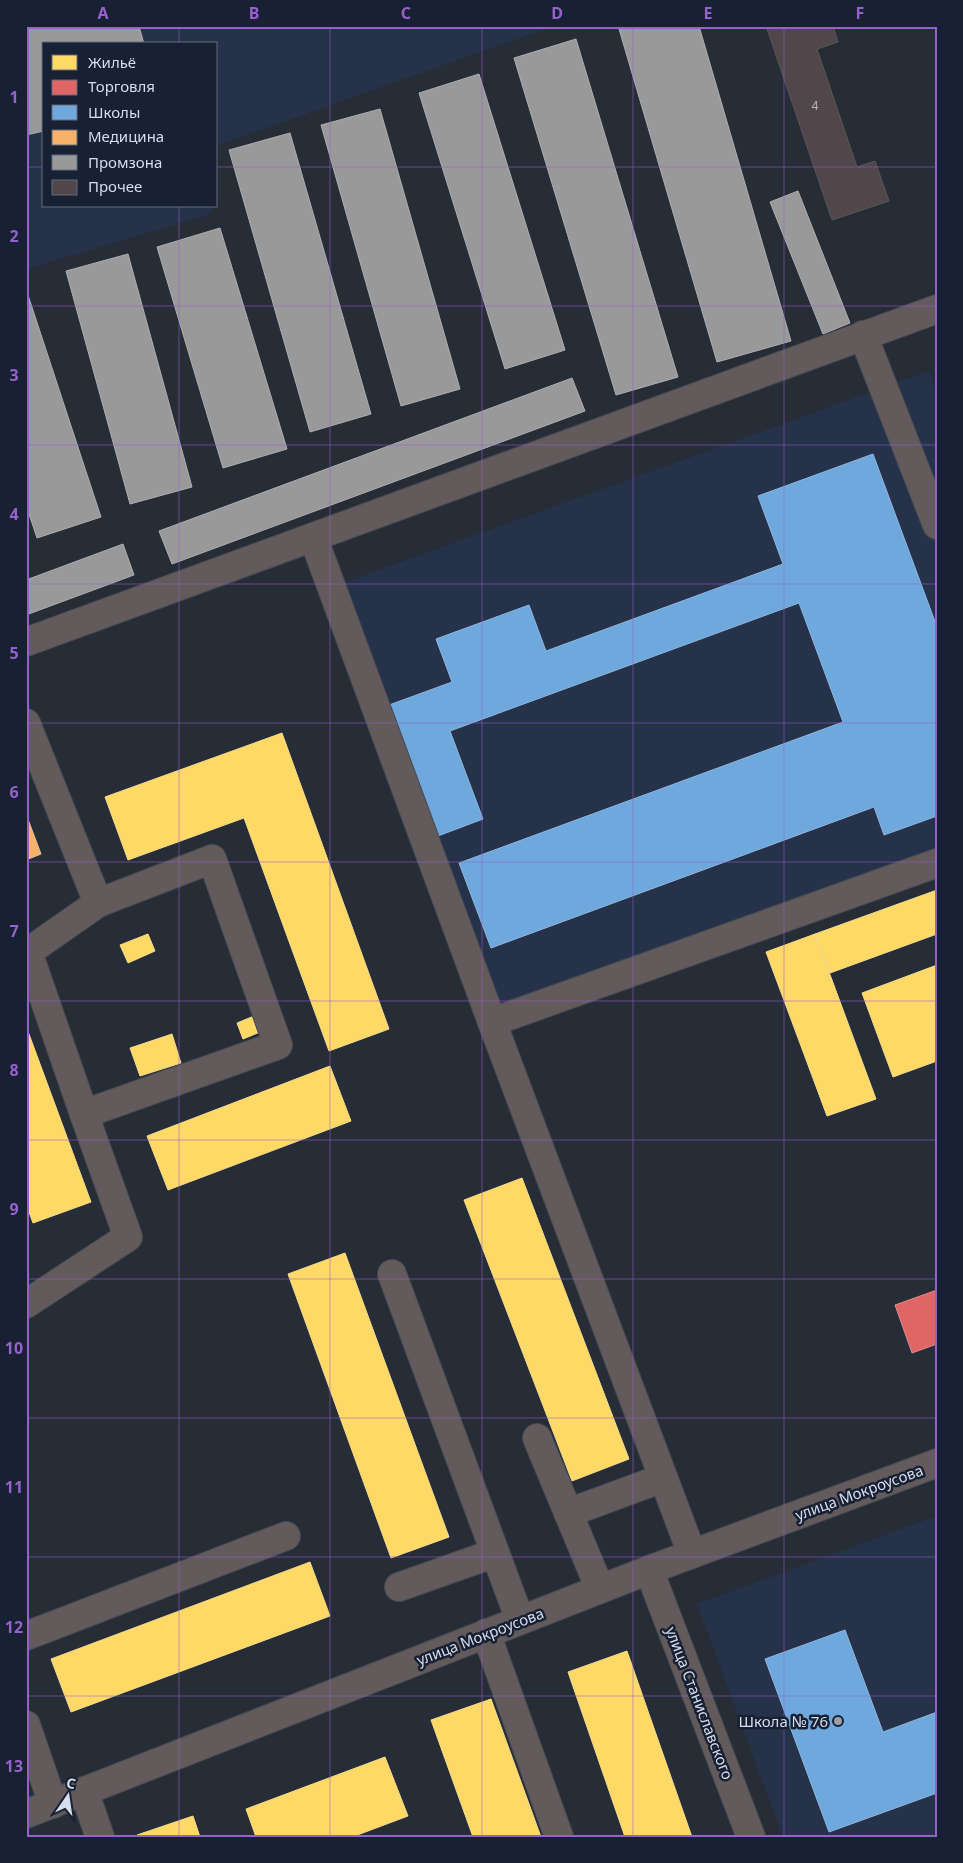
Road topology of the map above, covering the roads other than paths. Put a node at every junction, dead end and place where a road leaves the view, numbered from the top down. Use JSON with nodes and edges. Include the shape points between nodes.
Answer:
{"nodes":[{"id":1,"x":937,"y":309,"type":"edge"},
{"id":2,"x":863,"y":335,"type":"junction"},
{"id":3,"x":937,"y":525,"type":"edge"},
{"id":4,"x":313,"y":537,"type":"junction"},
{"id":5,"x":26,"y":642,"type":"edge"},
{"id":6,"x":26,"y":723,"type":"edge"},
{"id":7,"x":937,"y":863,"type":"edge"},
{"id":8,"x":98,"y":903,"type":"junction"},
{"id":9,"x":492,"y":1022,"type":"junction"},
{"id":10,"x":84,"y":1114,"type":"junction"},
{"id":11,"x":392,"y":1274,"type":"dead end"},
{"id":12,"x":26,"y":1304,"type":"edge"},
{"id":13,"x":537,"y":1438,"type":"dead end"},
{"id":14,"x":937,"y":1464,"type":"edge"},
{"id":15,"x":663,"y":1478,"type":"junction"},
{"id":16,"x":568,"y":1513,"type":"junction"},
{"id":17,"x":286,"y":1536,"type":"dead end"},
{"id":18,"x":495,"y":1553,"type":"junction"},
{"id":19,"x":692,"y":1554,"type":"junction"},
{"id":20,"x":649,"y":1570,"type":"junction"},
{"id":21,"x":399,"y":1587,"type":"dead end"},
{"id":22,"x":600,"y":1589,"type":"junction"},
{"id":23,"x":520,"y":1620,"type":"junction"},
{"id":24,"x":486,"y":1634,"type":"junction"},
{"id":25,"x":26,"y":1636,"type":"edge"},
{"id":26,"x":26,"y":1725,"type":"edge"},
{"id":27,"x":84,"y":1792,"type":"junction"},
{"id":28,"x":53,"y":1804,"type":"junction"},
{"id":29,"x":26,"y":1814,"type":"edge"},
{"id":30,"x":100,"y":1837,"type":"edge"},
{"id":31,"x":559,"y":1837,"type":"edge"},
{"id":32,"x":751,"y":1837,"type":"edge"}],
"edges":[{"from":1,"to":2,"type":"street"},
{"from":2,"to":3,"type":"street"},
{"from":2,"to":4,"type":"street"},
{"from":4,"to":5,"type":"street"},
{"from":4,"to":9,"type":"street"},
{"from":6,"to":8,"type":"street"},
{"from":7,"to":9,"type":"street"},
{"from":8,"to":10,"type":"street","via":[[28,952]]},
{"from":8,"to":10,"type":"street","via":[[212,859],[278,1045]]},
{"from":9,"to":15,"type":"street"},
{"from":10,"to":12,"type":"street","via":[[128,1237]]},
{"from":11,"to":18,"type":"street"},
{"from":13,"to":16,"type":"street"},
{"from":14,"to":19,"type":"street","name":"улица Мокроусова"},
{"from":15,"to":16,"type":"street"},
{"from":15,"to":19,"type":"street"},
{"from":16,"to":22,"type":"street"},
{"from":17,"to":25,"type":"street"},
{"from":18,"to":21,"type":"street"},
{"from":18,"to":23,"type":"street"},
{"from":19,"to":20,"type":"street","name":"улица Мокроусова"},
{"from":20,"to":22,"type":"street","name":"улица Мокроусова"},
{"from":20,"to":32,"type":"street","name":"улица Станиславского"},
{"from":22,"to":23,"type":"street","name":"улица Мокроусова"},
{"from":23,"to":24,"type":"street","name":"улица Мокроусова"},
{"from":24,"to":27,"type":"street","name":"улица Мокроусова"},
{"from":24,"to":31,"type":"street"},
{"from":26,"to":28,"type":"street"},
{"from":27,"to":28,"type":"street","name":"улица Мокроусова"},
{"from":27,"to":30,"type":"street"},
{"from":28,"to":29,"type":"street","name":"улица Мокроусова"}]}
